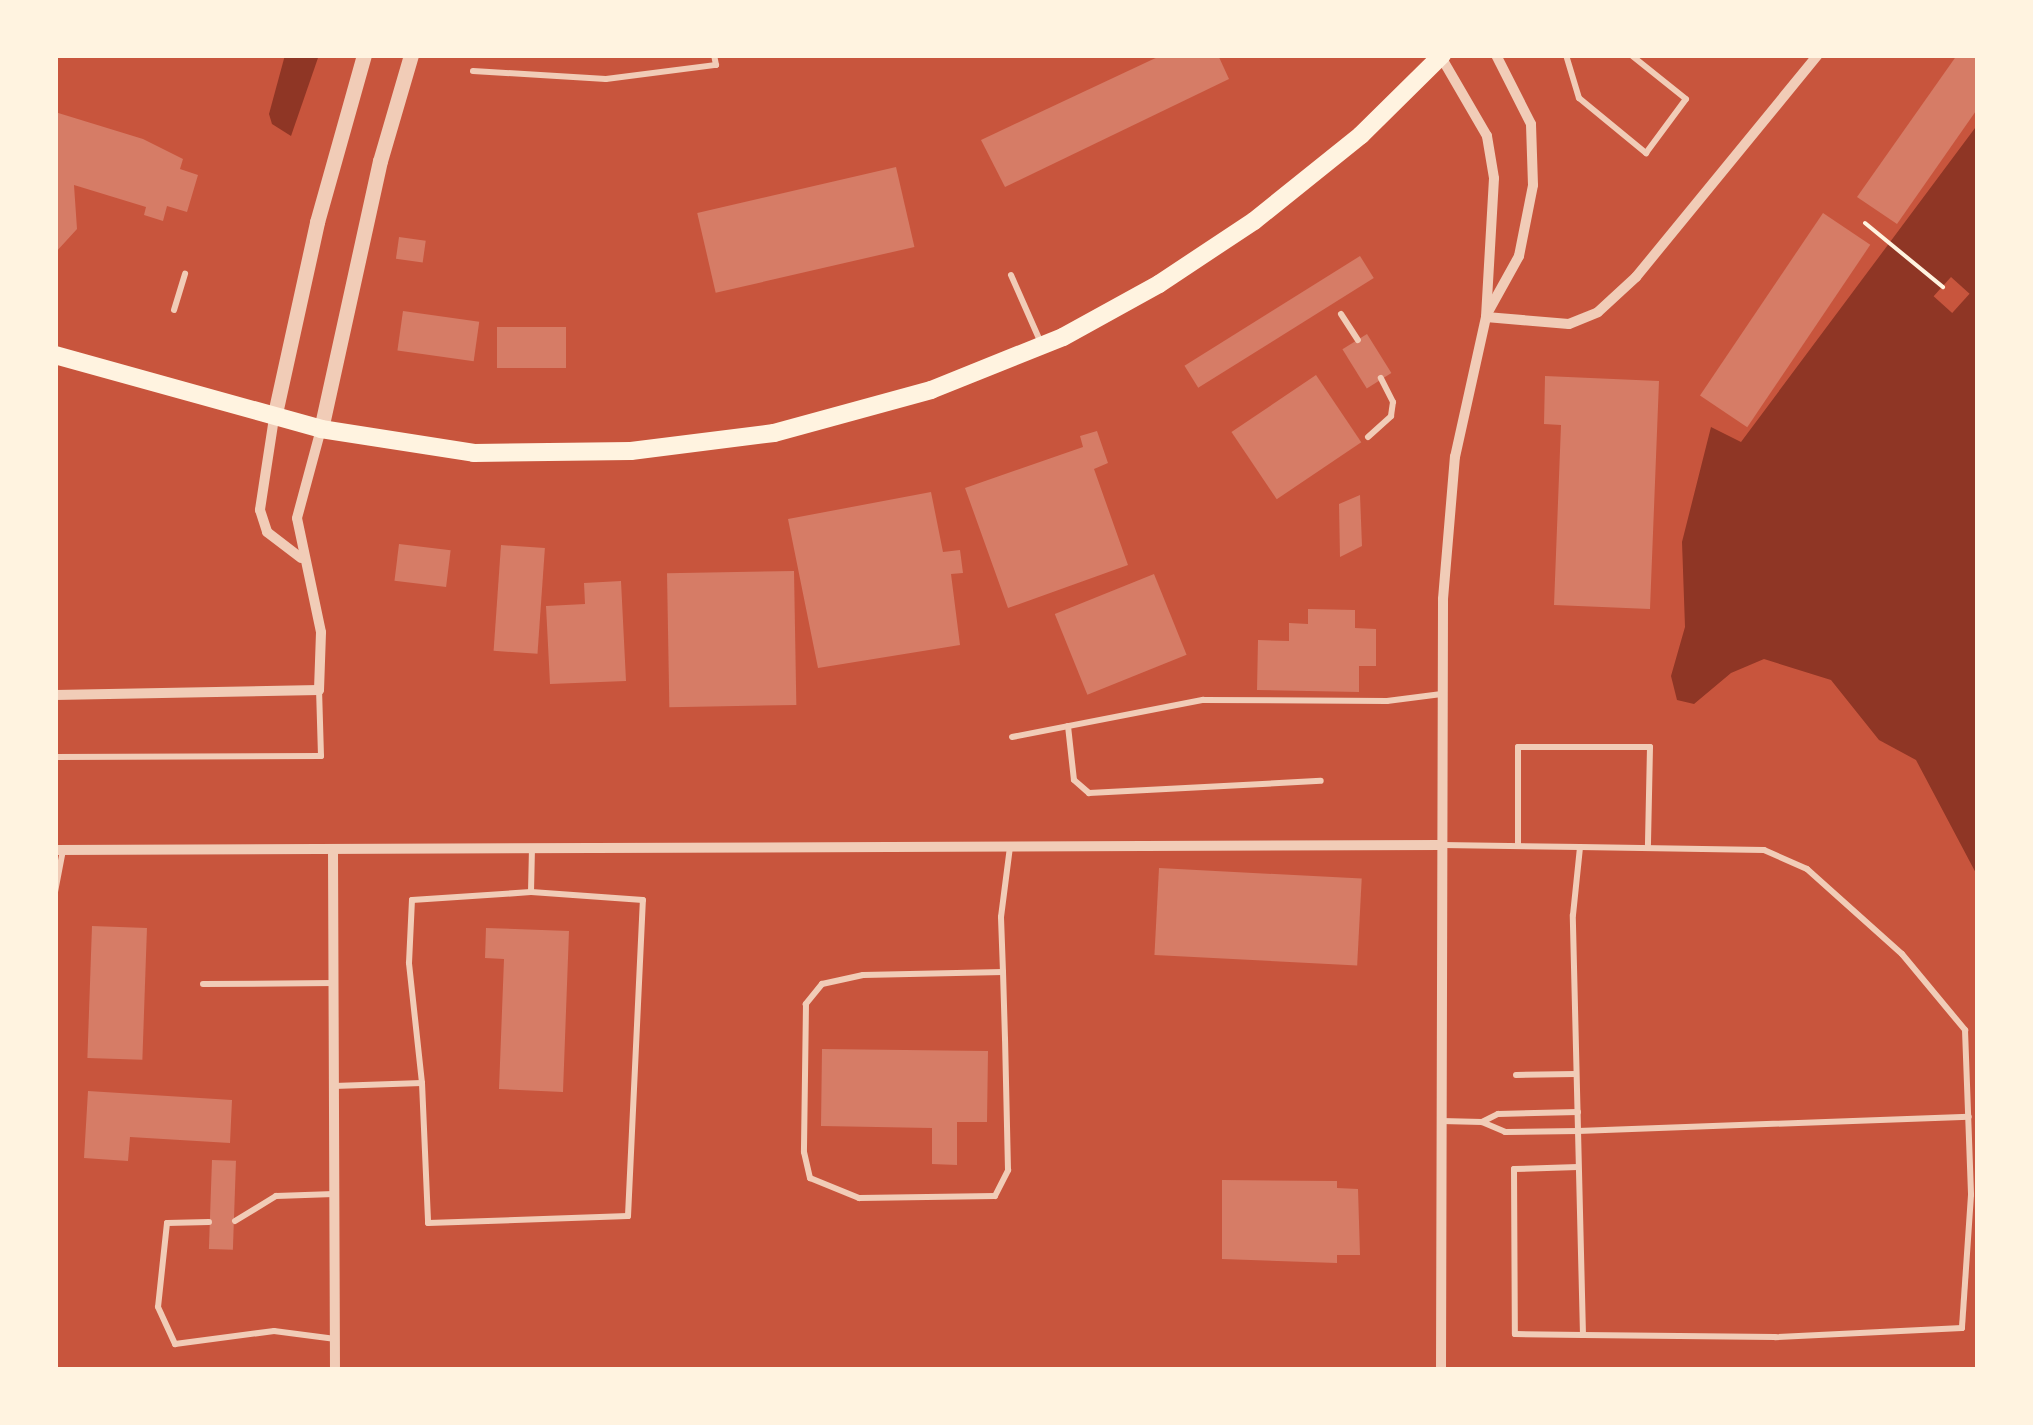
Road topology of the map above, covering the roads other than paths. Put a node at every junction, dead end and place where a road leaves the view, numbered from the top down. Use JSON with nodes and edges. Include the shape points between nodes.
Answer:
{"nodes":[{"id":1,"x":364,"y":55,"type":"edge"},
{"id":2,"x":411,"y":55,"type":"edge"},
{"id":3,"x":714,"y":55,"type":"edge"},
{"id":4,"x":1496,"y":55,"type":"edge"},
{"id":5,"x":1566,"y":55,"type":"edge"},
{"id":6,"x":1631,"y":55,"type":"edge"},
{"id":7,"x":1818,"y":55,"type":"edge"},
{"id":8,"x":1441,"y":56,"type":"edge"},
{"id":9,"x":472,"y":71,"type":"dead end"},
{"id":10,"x":184,"y":274,"type":"dead end"},
{"id":11,"x":1011,"y":275,"type":"dead end"},
{"id":12,"x":174,"y":310,"type":"dead end"},
{"id":13,"x":1341,"y":314,"type":"dead end"},
{"id":14,"x":1486,"y":317,"type":"junction"},
{"id":15,"x":1358,"y":340,"type":"dead end"},
{"id":16,"x":1042,"y":345,"type":"junction"},
{"id":17,"x":55,"y":355,"type":"edge"},
{"id":18,"x":1381,"y":378,"type":"dead end"},
{"id":19,"x":274,"y":418,"type":"junction"},
{"id":20,"x":321,"y":429,"type":"junction"},
{"id":21,"x":1368,"y":437,"type":"dead end"},
{"id":22,"x":301,"y":558,"type":"junction"},
{"id":23,"x":319,"y":690,"type":"junction"},
{"id":24,"x":55,"y":694,"type":"edge"},
{"id":25,"x":1443,"y":694,"type":"junction"},
{"id":26,"x":1068,"y":726,"type":"junction"},
{"id":27,"x":1012,"y":737,"type":"dead end"},
{"id":28,"x":55,"y":757,"type":"edge"},
{"id":29,"x":1321,"y":781,"type":"dead end"},
{"id":30,"x":1442,"y":845,"type":"junction"},
{"id":31,"x":1518,"y":845,"type":"junction"},
{"id":32,"x":1648,"y":846,"type":"junction"},
{"id":33,"x":1010,"y":847,"type":"junction"},
{"id":34,"x":1580,"y":848,"type":"junction"},
{"id":35,"x":532,"y":849,"type":"junction"},
{"id":36,"x":59,"y":850,"type":"edge"},
{"id":37,"x":333,"y":850,"type":"junction"},
{"id":38,"x":55,"y":892,"type":"edge"},
{"id":39,"x":531,"y":892,"type":"junction"},
{"id":40,"x":1002,"y":972,"type":"junction"},
{"id":41,"x":334,"y":983,"type":"junction"},
{"id":42,"x":204,"y":984,"type":"dead end"},
{"id":43,"x":1576,"y":1074,"type":"junction"},
{"id":44,"x":1516,"y":1075,"type":"dead end"},
{"id":45,"x":422,"y":1082,"type":"junction"},
{"id":46,"x":334,"y":1086,"type":"junction"},
{"id":47,"x":1578,"y":1112,"type":"junction"},
{"id":48,"x":1969,"y":1117,"type":"junction"},
{"id":49,"x":1441,"y":1121,"type":"junction"},
{"id":50,"x":1482,"y":1122,"type":"junction"},
{"id":51,"x":1578,"y":1132,"type":"junction"},
{"id":52,"x":1578,"y":1168,"type":"junction"},
{"id":53,"x":334,"y":1194,"type":"junction"},
{"id":54,"x":235,"y":1220,"type":"dead end"},
{"id":55,"x":210,"y":1222,"type":"dead end"},
{"id":56,"x":1583,"y":1335,"type":"junction"},
{"id":57,"x":335,"y":1340,"type":"junction"},
{"id":58,"x":335,"y":1370,"type":"edge"},
{"id":59,"x":1440,"y":1370,"type":"edge"}],
"edges":[{"from":1,"to":19,"type":"street","via":[[317,222]]},
{"from":2,"to":20,"type":"street","via":[[380,162]]},
{"from":3,"to":9,"type":"lane","via":[[716,64],[606,79]]},
{"from":4,"to":14,"type":"street","via":[[1531,124],[1533,185],[1519,256]]},
{"from":5,"to":6,"type":"lane","via":[[1579,98],[1646,153],[1686,99]]},
{"from":7,"to":14,"type":"street","via":[[1636,277],[1598,312],[1569,324]]},
{"from":8,"to":14,"type":"street","via":[[1487,136],[1494,178]]},
{"from":8,"to":16,"type":"main road","via":[[1361,135],[1254,221],[1159,284]]},
{"from":10,"to":12,"type":"lane"},
{"from":11,"to":16,"type":"lane"},
{"from":13,"to":15,"type":"lane"},
{"from":14,"to":25,"type":"street","via":[[1456,457],[1443,598]]},
{"from":16,"to":20,"type":"main road","via":[[930,390],[774,433],[631,451],[474,453]]},
{"from":17,"to":19,"type":"main road"},
{"from":18,"to":21,"type":"lane","via":[[1393,402],[1391,416]]},
{"from":19,"to":20,"type":"main road"},
{"from":19,"to":22,"type":"street","via":[[260,510],[267,532]]},
{"from":20,"to":22,"type":"street","via":[[297,518]]},
{"from":22,"to":23,"type":"street","via":[[321,632]]},
{"from":23,"to":24,"type":"street"},
{"from":23,"to":28,"type":"lane","via":[[321,756]]},
{"from":25,"to":26,"type":"lane","via":[[1386,701],[1203,700]]},
{"from":25,"to":30,"type":"street"},
{"from":26,"to":27,"type":"lane"},
{"from":26,"to":29,"type":"lane","via":[[1074,780],[1090,792]]},
{"from":30,"to":31,"type":"lane"},
{"from":30,"to":33,"type":"street"},
{"from":30,"to":49,"type":"street"},
{"from":31,"to":32,"type":"lane","via":[[1518,747],[1650,748]]},
{"from":31,"to":34,"type":"lane"},
{"from":32,"to":34,"type":"lane"},
{"from":32,"to":48,"type":"lane","via":[[1764,850],[1839,892],[1965,1030]]},
{"from":33,"to":35,"type":"street"},
{"from":33,"to":40,"type":"lane","via":[[1000,917]]},
{"from":34,"to":43,"type":"lane","via":[[1573,916]]},
{"from":35,"to":37,"type":"street"},
{"from":35,"to":39,"type":"lane"},
{"from":36,"to":37,"type":"street"},
{"from":36,"to":38,"type":"lane"},
{"from":37,"to":41,"type":"street"},
{"from":39,"to":45,"type":"lane","via":[[412,900],[409,963]]},
{"from":39,"to":45,"type":"lane","via":[[644,900],[628,1216],[428,1223]]},
{"from":40,"to":40,"type":"lane","via":[[1008,1170],[995,1196],[860,1198],[810,1178],[804,1152],[806,1004],[822,984],[863,975]]},
{"from":41,"to":42,"type":"lane"},
{"from":41,"to":46,"type":"street"},
{"from":43,"to":44,"type":"lane"},
{"from":43,"to":47,"type":"lane"},
{"from":45,"to":46,"type":"lane"},
{"from":46,"to":53,"type":"street"},
{"from":47,"to":50,"type":"lane","via":[[1498,1114]]},
{"from":47,"to":51,"type":"lane"},
{"from":48,"to":51,"type":"lane"},
{"from":48,"to":56,"type":"lane","via":[[1972,1195],[1962,1328],[1775,1337]]},
{"from":49,"to":50,"type":"lane"},
{"from":49,"to":59,"type":"street"},
{"from":50,"to":51,"type":"lane","via":[[1505,1132]]},
{"from":51,"to":52,"type":"lane"},
{"from":52,"to":56,"type":"lane"},
{"from":52,"to":56,"type":"lane","via":[[1514,1169],[1515,1334]]},
{"from":53,"to":54,"type":"lane","via":[[276,1196]]},
{"from":53,"to":57,"type":"street"},
{"from":55,"to":57,"type":"lane","via":[[168,1223],[158,1308],[175,1344],[274,1332]]},
{"from":57,"to":58,"type":"street"}]}
